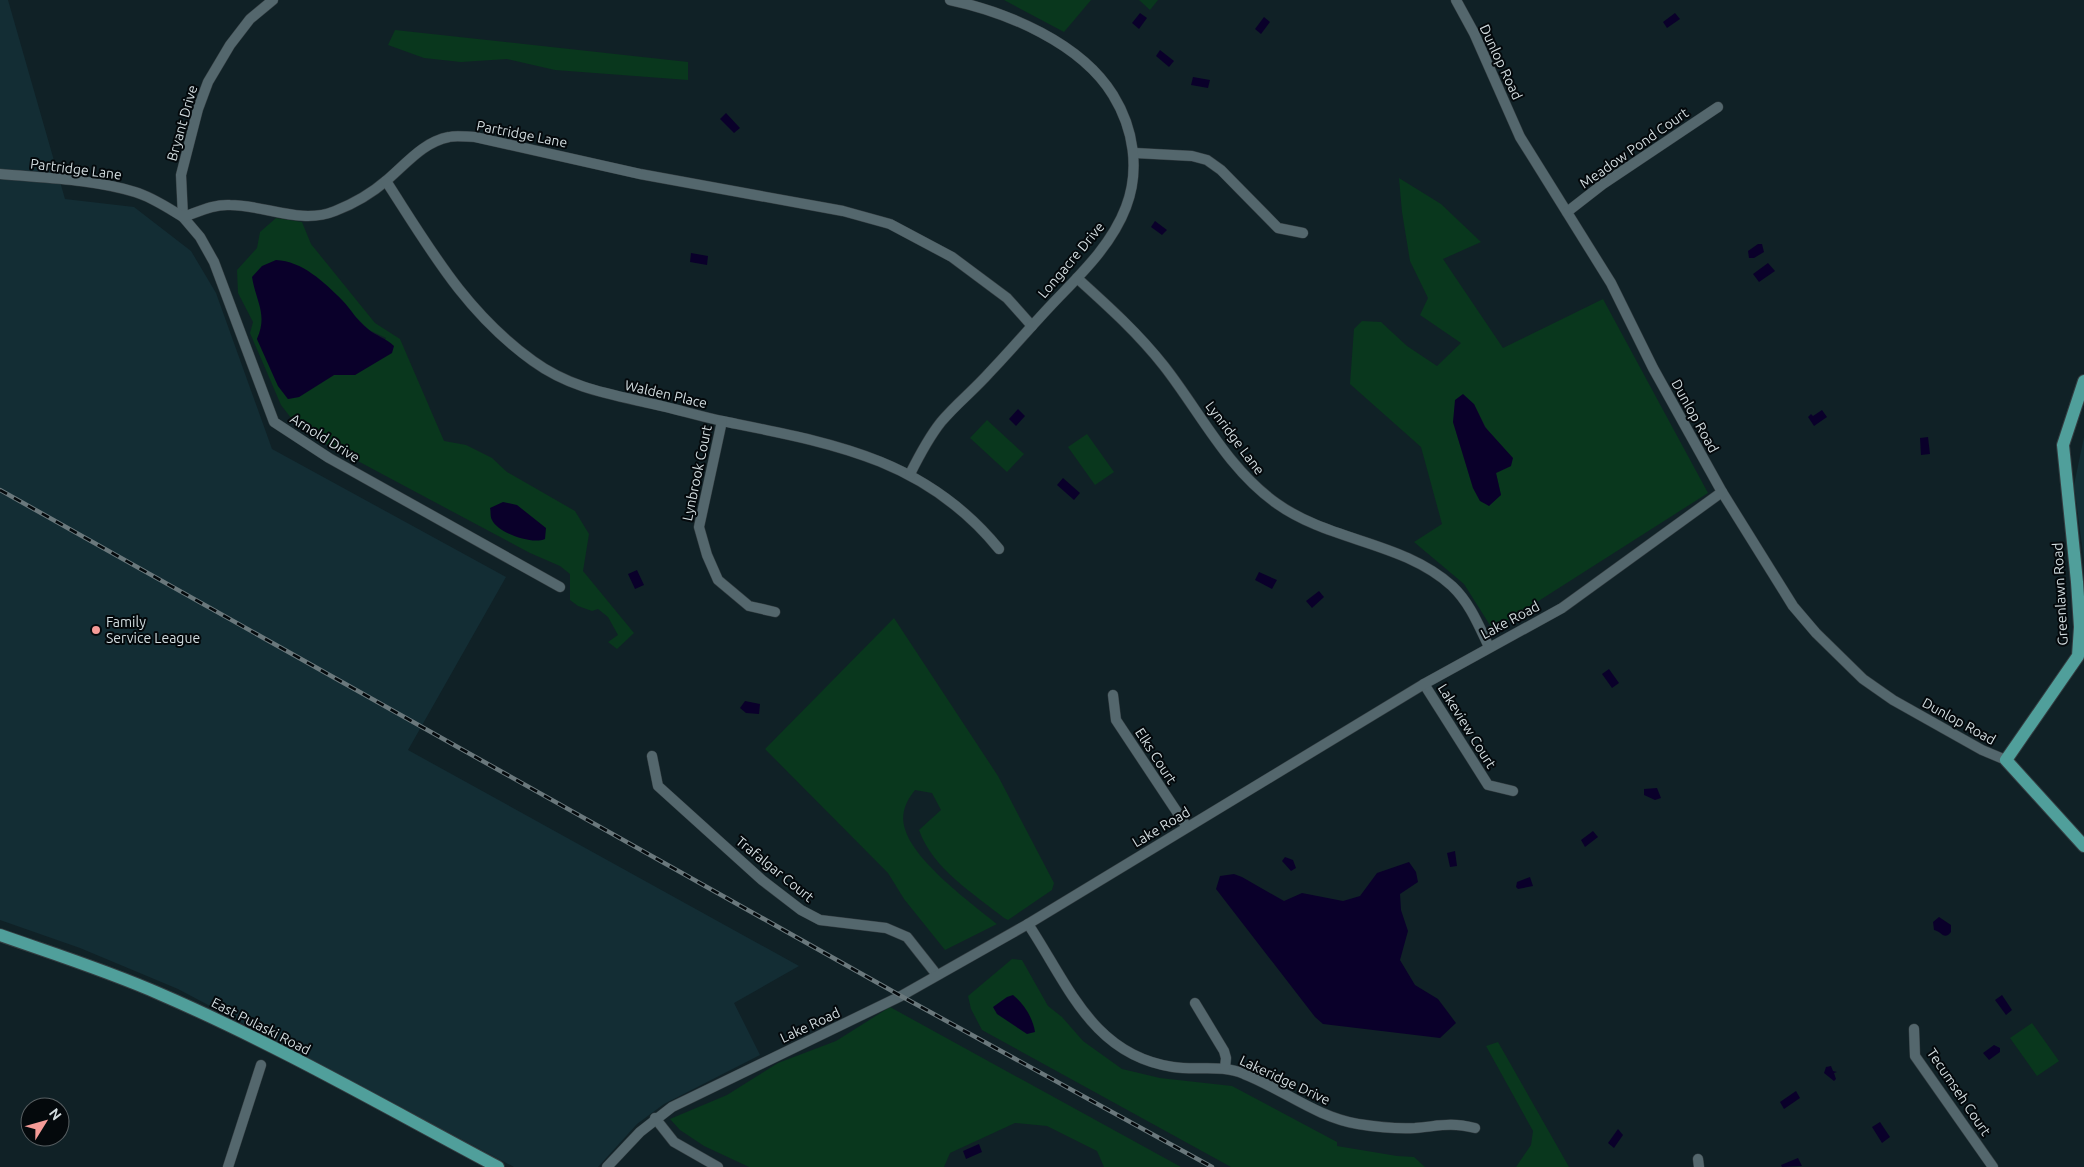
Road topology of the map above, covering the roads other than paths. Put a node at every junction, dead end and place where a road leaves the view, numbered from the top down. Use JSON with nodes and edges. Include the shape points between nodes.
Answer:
{"nodes":[{"id":1,"x":273,"y":0,"type":"edge"},
{"id":2,"x":950,"y":0,"type":"edge"},
{"id":3,"x":1456,"y":0,"type":"edge"},
{"id":4,"x":1718,"y":107,"type":"dead end"},
{"id":5,"x":1135,"y":152,"type":"junction"},
{"id":6,"x":0,"y":174,"type":"edge"},
{"id":7,"x":386,"y":181,"type":"junction"},
{"id":8,"x":1567,"y":212,"type":"junction"},
{"id":9,"x":183,"y":217,"type":"junction"},
{"id":10,"x":1303,"y":233,"type":"dead end"},
{"id":11,"x":1077,"y":278,"type":"junction"},
{"id":12,"x":1032,"y":326,"type":"junction"},
{"id":13,"x":2084,"y":381,"type":"edge"},
{"id":14,"x":722,"y":421,"type":"junction"},
{"id":15,"x":910,"y":474,"type":"junction"},
{"id":16,"x":1722,"y":492,"type":"junction"},
{"id":17,"x":999,"y":549,"type":"dead end"},
{"id":18,"x":560,"y":587,"type":"dead end"},
{"id":19,"x":775,"y":612,"type":"dead end"},
{"id":20,"x":1489,"y":647,"type":"junction"},
{"id":21,"x":1424,"y":684,"type":"junction"},
{"id":22,"x":1113,"y":695,"type":"dead end"},
{"id":23,"x":652,"y":756,"type":"dead end"},
{"id":24,"x":2006,"y":760,"type":"junction"},
{"id":25,"x":1513,"y":791,"type":"dead end"},
{"id":26,"x":1187,"y":827,"type":"junction"},
{"id":27,"x":2084,"y":846,"type":"edge"},
{"id":28,"x":1028,"y":924,"type":"junction"},
{"id":29,"x":0,"y":935,"type":"edge"},
{"id":30,"x":937,"y":975,"type":"junction"},
{"id":31,"x":1195,"y":1003,"type":"dead end"},
{"id":32,"x":1914,"y":1029,"type":"dead end"},
{"id":33,"x":260,"y":1065,"type":"dead end"},
{"id":34,"x":1225,"y":1068,"type":"junction"},
{"id":35,"x":655,"y":1118,"type":"junction"},
{"id":36,"x":1475,"y":1128,"type":"dead end"},
{"id":37,"x":228,"y":1167,"type":"edge"},
{"id":38,"x":498,"y":1167,"type":"edge"},
{"id":39,"x":607,"y":1167,"type":"edge"},
{"id":40,"x":718,"y":1167,"type":"edge"},
{"id":41,"x":1993,"y":1167,"type":"edge"}],
"edges":[{"from":1,"to":9,"type":"street","name":"Bryant Drive","via":[[250,19],[208,82],[181,175]]},
{"from":2,"to":5,"type":"street","name":"Longacre Drive","via":[[1016,21],[1080,58],[1110,89],[1119,104]]},
{"from":3,"to":8,"type":"street","name":"Dunlop Road","via":[[1520,137]]},
{"from":4,"to":8,"type":"street","name":"Meadow Pond Court"},
{"from":5,"to":10,"type":"street","via":[[1207,160],[1278,228]]},
{"from":5,"to":11,"type":"street","name":"Longacre Drive","via":[[1132,186],[1126,207],[1111,236]]},
{"from":6,"to":9,"type":"street","name":"Partridge Lane","via":[[137,192]]},
{"from":7,"to":9,"type":"street","name":"Partridge Lane","via":[[333,212],[303,217],[229,204]]},
{"from":7,"to":12,"type":"street","name":"Partridge Lane","via":[[426,147],[449,137],[475,137],[640,174],[843,211],[890,224],[952,257],[1007,298]]},
{"from":7,"to":14,"type":"street","name":"Walden Place","via":[[459,292],[497,331],[534,362],[574,384],[623,399]]},
{"from":8,"to":16,"type":"street","name":"Dunlop Road","via":[[1611,283],[1653,368]]},
{"from":9,"to":18,"type":"street","name":"Arnold Drive","via":[[200,237],[214,262],[274,422],[329,458]]},
{"from":11,"to":12,"type":"street","name":"Longacre Drive"},
{"from":11,"to":20,"type":"street","name":"Lynridge Lane","via":[[1137,333],[1231,460],[1256,487],[1277,504],[1309,522],[1351,539],[1400,553],[1426,566],[1453,587],[1472,611]]},
{"from":12,"to":15,"type":"street","name":"Longacre Drive","via":[[940,423]]},
{"from":13,"to":24,"type":"main road","name":"Greenlawn Road","via":[[2063,445],[2077,582],[2078,656]]},
{"from":14,"to":15,"type":"street","name":"Walden Place","via":[[852,451]]},
{"from":14,"to":19,"type":"street","name":"Lynbrook Court","via":[[699,527],[707,556],[718,580],[749,606]]},
{"from":15,"to":17,"type":"street","name":"Walden Place","via":[[956,504]]},
{"from":16,"to":20,"type":"street","name":"Lake Road","via":[[1562,608]]},
{"from":16,"to":24,"type":"street","name":"Dunlop Road","via":[[1793,606],[1848,665],[1893,700]]},
{"from":20,"to":21,"type":"street","name":"Lake Road"},
{"from":21,"to":25,"type":"street","name":"Lakeview Court","via":[[1488,785]]},
{"from":21,"to":26,"type":"street","name":"Lake Road"},
{"from":22,"to":26,"type":"street","name":"Elks Court","via":[[1116,720]]},
{"from":23,"to":30,"type":"street","name":"Trafalgar Court","via":[[658,786],[762,880],[801,910],[820,920],[886,928],[907,937]]},
{"from":24,"to":27,"type":"main road"},
{"from":26,"to":28,"type":"street","name":"Lake Road"},
{"from":28,"to":30,"type":"street","name":"Lake Road"},
{"from":28,"to":34,"type":"street","name":"Lakeridge Drive","via":[[1073,999],[1090,1023],[1107,1039],[1131,1054],[1173,1067]]},
{"from":29,"to":38,"type":"main road","name":"East Pulaski Road","via":[[114,975],[193,1009],[266,1044]]},
{"from":30,"to":35,"type":"street","name":"Lake Road","via":[[901,996],[710,1087]]},
{"from":31,"to":34,"type":"street","via":[[1224,1051]]},
{"from":32,"to":41,"type":"street","name":"Tecumseh Court","via":[[1916,1056]]},
{"from":33,"to":37,"type":"street"},
{"from":34,"to":36,"type":"street","name":"Lakeridge Drive","via":[[1244,1073],[1338,1119],[1395,1128],[1454,1123]]},
{"from":35,"to":39,"type":"street","name":"Lake Road"},
{"from":35,"to":40,"type":"street","via":[[674,1142]]}]}
